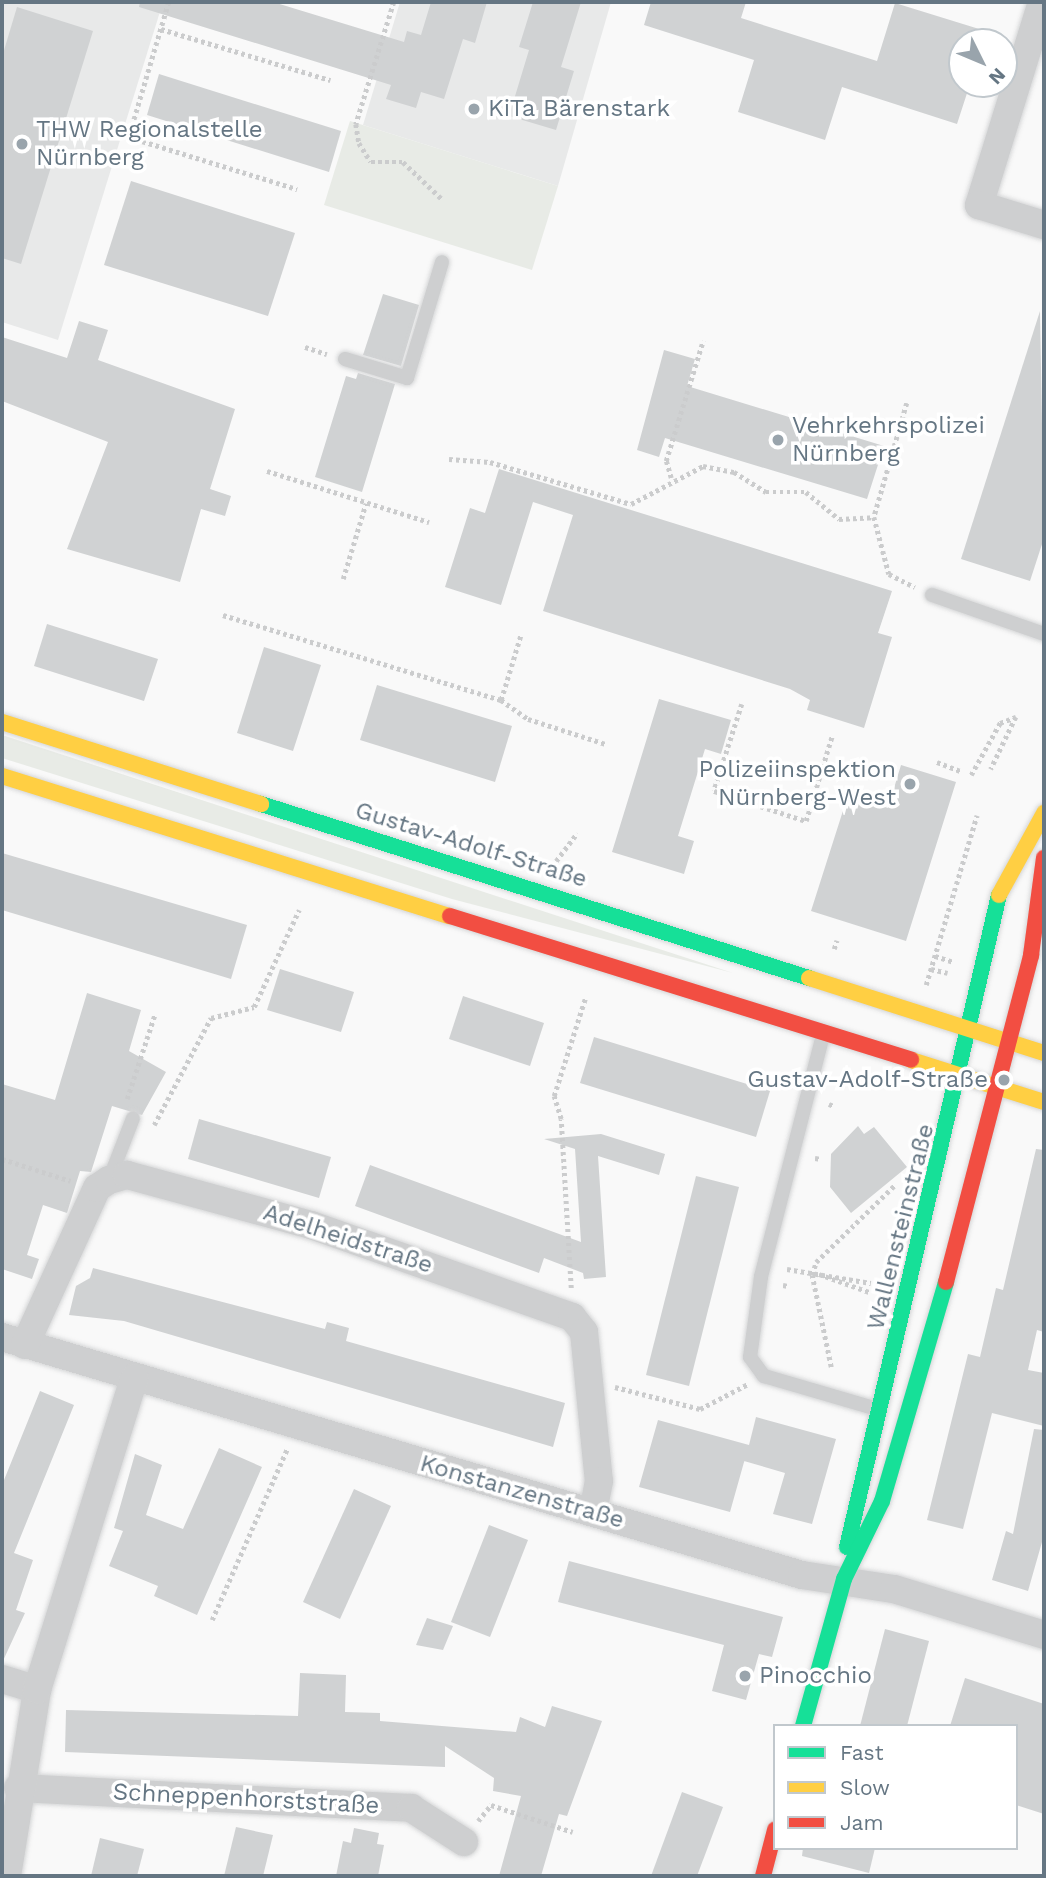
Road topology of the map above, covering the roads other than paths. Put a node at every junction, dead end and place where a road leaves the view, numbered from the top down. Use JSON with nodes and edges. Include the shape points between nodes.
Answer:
{"nodes":[{"id":1,"x":1038,"y":4,"type":"edge"},
{"id":2,"x":1044,"y":225,"type":"edge"},
{"id":3,"x":442,"y":262,"type":"dead end"},
{"id":4,"x":345,"y":359,"type":"dead end"},
{"id":5,"x":932,"y":596,"type":"road end"},
{"id":6,"x":1044,"y":634,"type":"edge"},
{"id":7,"x":2,"y":722,"type":"edge"},
{"id":8,"x":2,"y":776,"type":"edge"},
{"id":9,"x":1044,"y":813,"type":"edge"},
{"id":10,"x":1044,"y":858,"type":"edge"},
{"id":11,"x":967,"y":1025,"type":"junction"},
{"id":12,"x":824,"y":1033,"type":"junction"},
{"id":13,"x":1011,"y":1041,"type":"junction"},
{"id":14,"x":1044,"y":1053,"type":"edge"},
{"id":15,"x":960,"y":1077,"type":"junction"},
{"id":16,"x":1001,"y":1089,"type":"junction"},
{"id":17,"x":1044,"y":1102,"type":"edge"},
{"id":18,"x":133,"y":1118,"type":"dead end"},
{"id":19,"x":111,"y":1181,"type":"junction"},
{"id":20,"x":13,"y":1341,"type":"edge"},
{"id":21,"x":134,"y":1378,"type":"junction"},
{"id":22,"x":879,"y":1409,"type":"junction"},
{"id":23,"x":907,"y":1414,"type":"junction"},
{"id":24,"x":593,"y":1511,"type":"junction"},
{"id":25,"x":844,"y":1579,"type":"junction"},
{"id":26,"x":1044,"y":1635,"type":"edge"},
{"id":27,"x":2,"y":1679,"type":"edge"},
{"id":28,"x":37,"y":1690,"type":"junction"},
{"id":29,"x":804,"y":1724,"type":"edge"},
{"id":30,"x":10,"y":1786,"type":"edge"},
{"id":31,"x":773,"y":1838,"type":"edge"},
{"id":32,"x":464,"y":1842,"type":"road end"},
{"id":33,"x":7,"y":1876,"type":"edge"},
{"id":34,"x":763,"y":1876,"type":"edge"}],
"edges":[{"from":1,"to":2,"type":"street","via":[[979,205]]},
{"from":3,"to":4,"type":"lane","via":[[407,378]]},
{"from":5,"to":6,"type":"lane"},
{"from":7,"to":11,"type":"main road","name":"Gustav-Adolf-Straße"},
{"from":8,"to":12,"type":"main road"},
{"from":9,"to":11,"type":"main road","name":"Wallensteinstraße","via":[[1002,884]]},
{"from":10,"to":13,"type":"main road","name":"Wallensteinstraße"},
{"from":11,"to":13,"type":"main road","name":"Gustav-Adolf-Straße"},
{"from":11,"to":15,"type":"main road","name":"Wallensteinstraße"},
{"from":12,"to":15,"type":"main road"},
{"from":12,"to":22,"type":"lane","via":[[749,1334],[750,1357],[764,1376]]},
{"from":13,"to":14,"type":"main road","name":"Gustav-Adolf-Straße"},
{"from":13,"to":16,"type":"main road","name":"Wallensteinstraße"},
{"from":15,"to":16,"type":"main road"},
{"from":15,"to":22,"type":"main road","name":"Wallensteinstraße"},
{"from":16,"to":17,"type":"main road"},
{"from":16,"to":23,"type":"main road","name":"Wallensteinstraße"},
{"from":18,"to":19,"type":"lane"},
{"from":19,"to":20,"type":"street"},
{"from":19,"to":24,"type":"street","name":"Adelheidstraße","via":[[311,1225],[572,1317],[584,1332],[599,1481]]},
{"from":20,"to":21,"type":"street","name":"Konstanzenstraße"},
{"from":21,"to":24,"type":"street","name":"Konstanzenstraße","via":[[296,1429]]},
{"from":21,"to":28,"type":"street"},
{"from":22,"to":23,"type":"lane"},
{"from":22,"to":25,"type":"main road","name":"Wallensteinstraße","via":[[850,1513]]},
{"from":23,"to":25,"type":"main road","name":"Wallensteinstraße","via":[[882,1502]]},
{"from":24,"to":25,"type":"street","name":"Konstanzenstraße","via":[[803,1575]]},
{"from":25,"to":26,"type":"street","name":"Konstanzenstraße"},
{"from":25,"to":29,"type":"main road","name":"Wallensteinstraße"},
{"from":27,"to":28,"type":"street"},
{"from":28,"to":30,"type":"street"},
{"from":30,"to":32,"type":"street","name":"Schneppenhorststraße","via":[[411,1808]]},
{"from":30,"to":33,"type":"street"},
{"from":31,"to":34,"type":"main road"}]}
